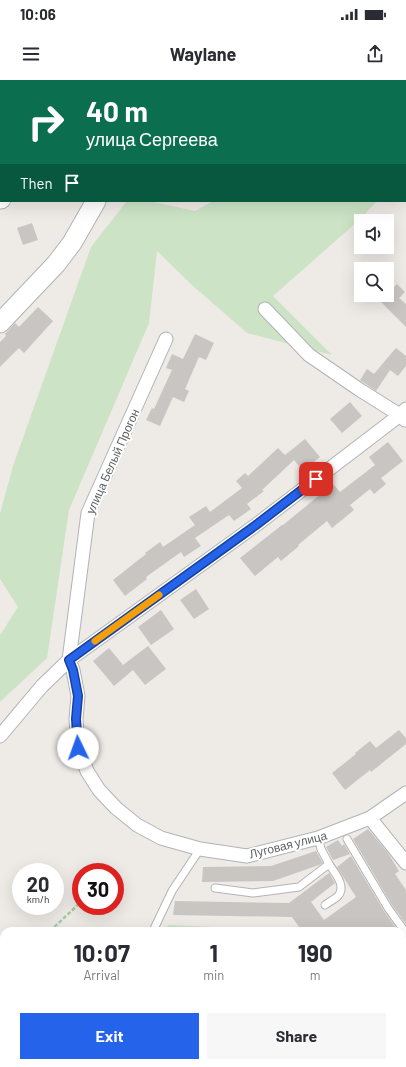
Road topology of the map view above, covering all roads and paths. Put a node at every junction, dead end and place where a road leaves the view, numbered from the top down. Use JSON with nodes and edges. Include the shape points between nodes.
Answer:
{"nodes":[{"id":1,"x":95,"y":202,"type":"edge"},
{"id":2,"x":266,"y":309,"type":"dead end"},
{"id":3,"x":0,"y":323,"type":"edge"},
{"id":4,"x":166,"y":339,"type":"dead end"},
{"id":5,"x":404,"y":415,"type":"edge"},
{"id":6,"x":69,"y":660,"type":"junction"},
{"id":7,"x":0,"y":736,"type":"edge"},
{"id":8,"x":406,"y":793,"type":"edge"},
{"id":9,"x":370,"y":818,"type":"junction"},
{"id":10,"x":318,"y":838,"type":"junction"},
{"id":11,"x":348,"y":839,"type":"dead end"},
{"id":12,"x":200,"y":849,"type":"junction"},
{"id":13,"x":406,"y":863,"type":"edge"},
{"id":14,"x":329,"y":864,"type":"junction"},
{"id":15,"x":215,"y":888,"type":"dead end"},
{"id":16,"x":325,"y":905,"type":"dead end"},
{"id":17,"x":72,"y":910,"type":"edge"},
{"id":18,"x":54,"y":927,"type":"edge"},
{"id":19,"x":155,"y":927,"type":"edge"},
{"id":20,"x":402,"y":927,"type":"edge"}],
"edges":[{"from":1,"to":3,"type":"street","via":[[72,243],[56,264]]},
{"from":2,"to":5,"type":"street","via":[[309,355],[360,390]]},
{"from":4,"to":6,"type":"street","name":"улица Белый Прогон","via":[[88,513]]},
{"from":5,"to":6,"type":"street"},
{"from":6,"to":7,"type":"street","via":[[42,686]]},
{"from":6,"to":12,"type":"street","name":"Луговая улица","via":[[78,696],[78,748],[87,771],[99,790],[137,825],[161,838]]},
{"from":8,"to":9,"type":"street","name":"Луговая улица"},
{"from":9,"to":10,"type":"street","name":"Луговая улица"},
{"from":9,"to":13,"type":"street"},
{"from":10,"to":12,"type":"street","name":"Луговая улица","via":[[247,856]]},
{"from":10,"to":14,"type":"lane"},
{"from":11,"to":20,"type":"lane","via":[[388,908]]},
{"from":12,"to":19,"type":"lane","via":[[172,891]]},
{"from":14,"to":15,"type":"lane","via":[[299,887],[253,893]]},
{"from":14,"to":16,"type":"lane","via":[[342,890]]},
{"from":17,"to":18,"type":"path"}]}
